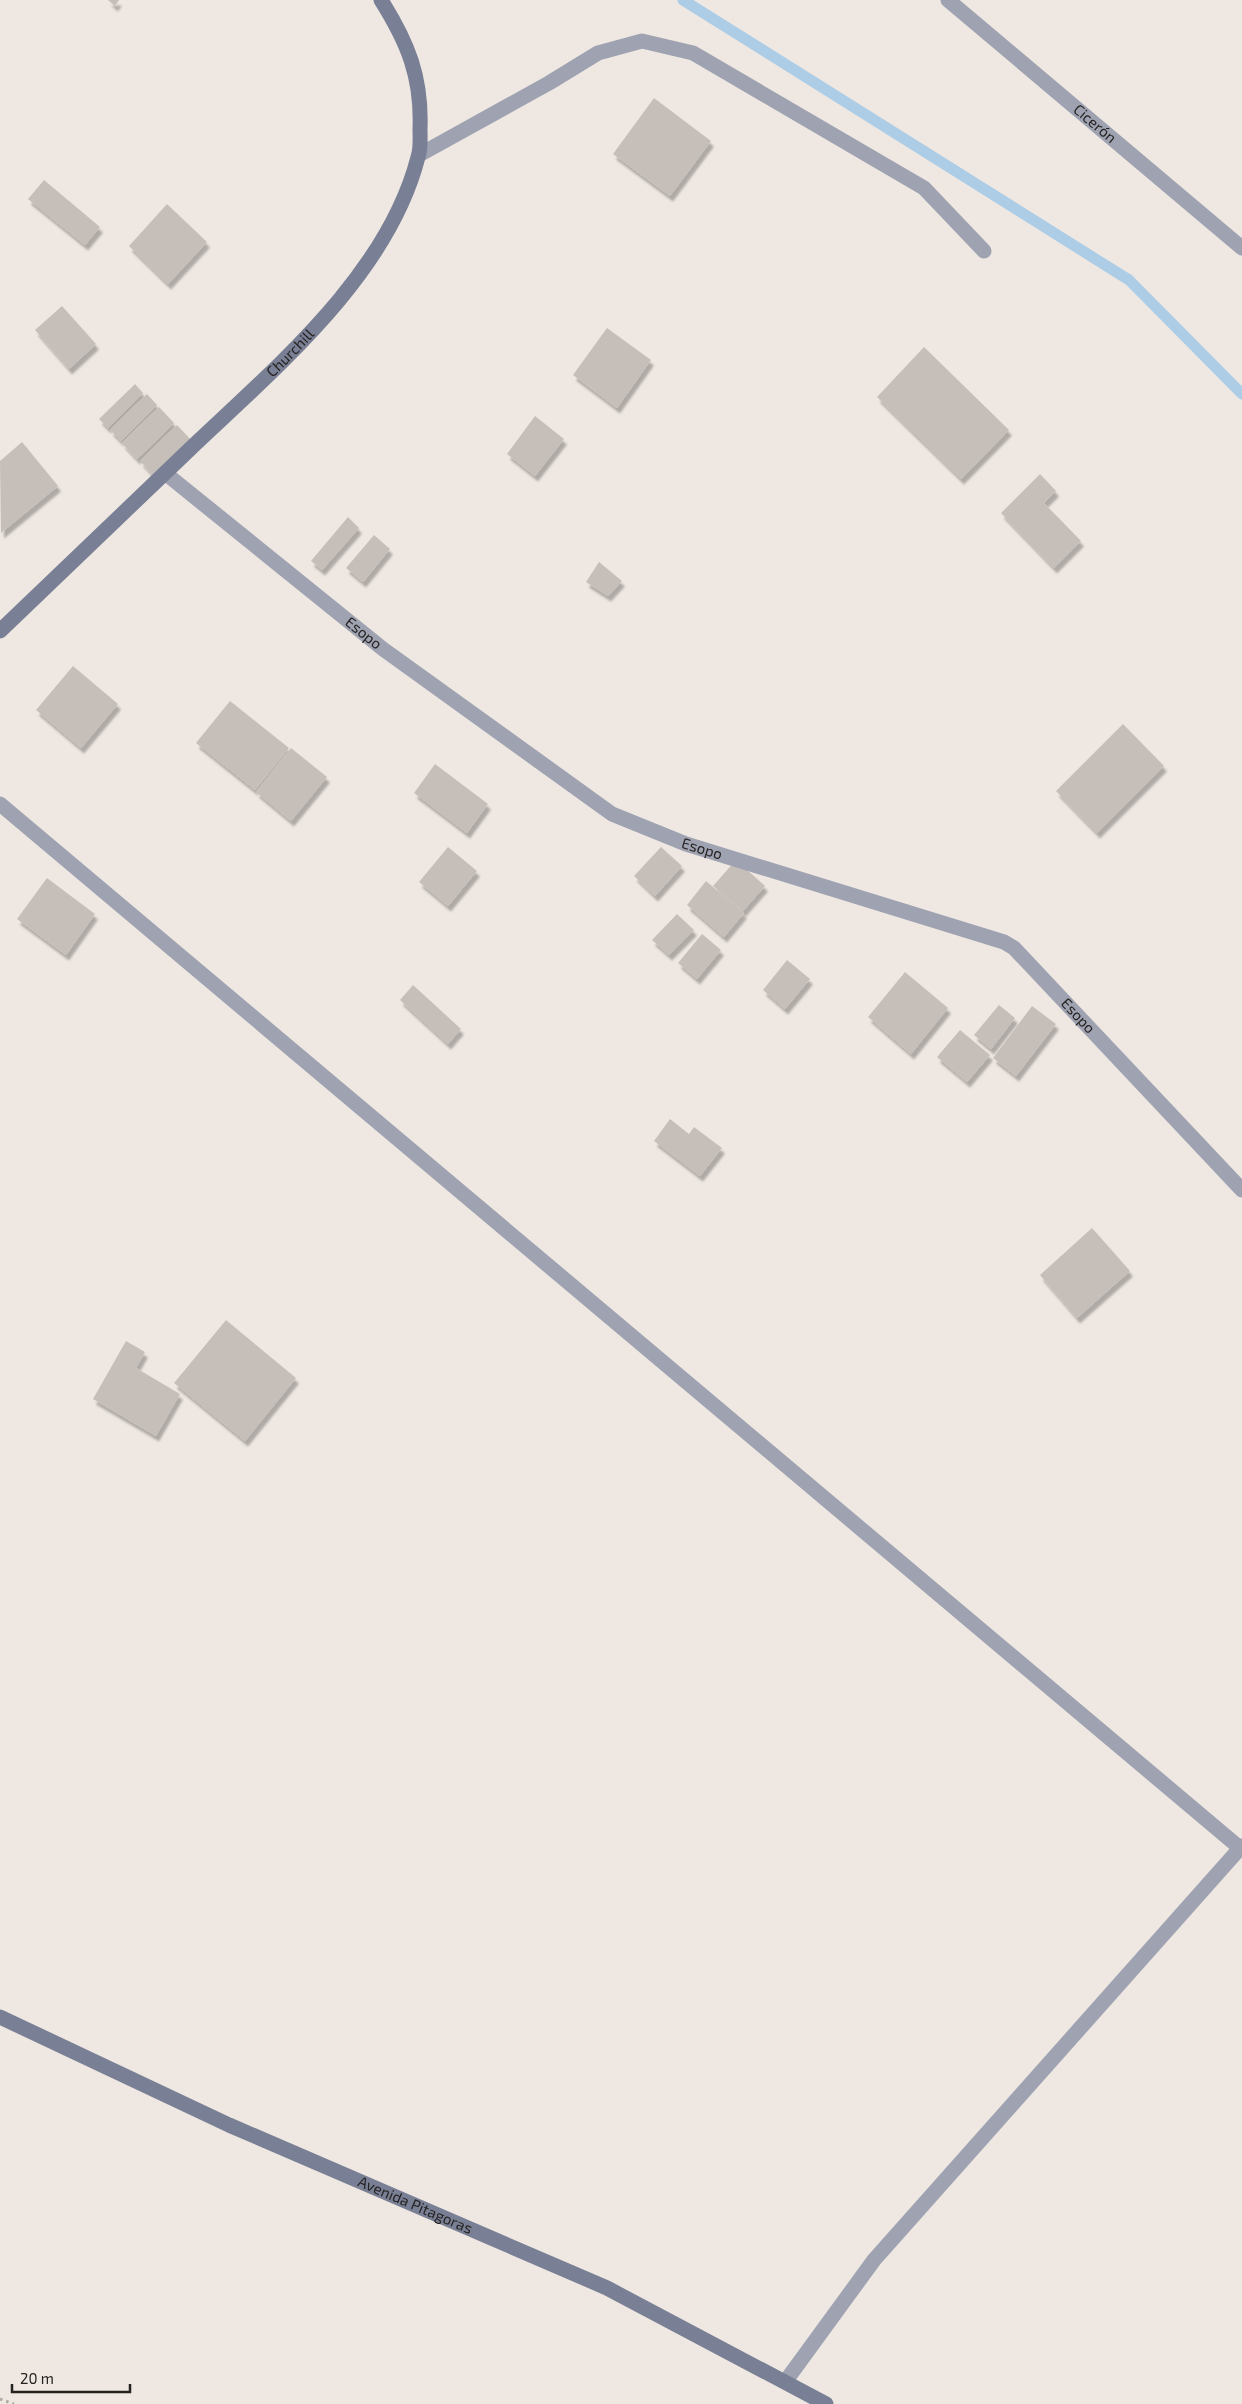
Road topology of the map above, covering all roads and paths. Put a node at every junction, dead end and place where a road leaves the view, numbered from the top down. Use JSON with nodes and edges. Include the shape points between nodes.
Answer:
{"nodes":[{"id":1,"x":381,"y":0,"type":"edge"},
{"id":2,"x":948,"y":0,"type":"edge"},
{"id":3,"x":419,"y":155,"type":"junction"},
{"id":4,"x":1242,"y":248,"type":"edge"},
{"id":5,"x":984,"y":251,"type":"dead end"},
{"id":6,"x":165,"y":473,"type":"junction"},
{"id":7,"x":0,"y":632,"type":"edge"},
{"id":8,"x":0,"y":804,"type":"edge"},
{"id":9,"x":1242,"y":1190,"type":"edge"},
{"id":10,"x":1241,"y":1847,"type":"edge"},
{"id":11,"x":0,"y":2017,"type":"edge"},
{"id":12,"x":785,"y":2382,"type":"junction"},
{"id":13,"x":0,"y":2399,"type":"edge"},
{"id":14,"x":14,"y":2404,"type":"edge"},
{"id":15,"x":826,"y":2404,"type":"edge"}],
"edges":[{"from":1,"to":3,"type":"main road","name":"Churchill","via":[[402,34],[416,73],[420,113]]},
{"from":2,"to":4,"type":"street","name":"Cicerón"},
{"from":3,"to":5,"type":"street","via":[[598,53],[642,41],[693,53],[924,188]]},
{"from":3,"to":6,"type":"main road","name":"Churchill","via":[[404,200],[361,271],[310,334]]},
{"from":6,"to":7,"type":"main road","name":"Churchill"},
{"from":6,"to":9,"type":"street","name":"Esopo","via":[[383,649],[612,814],[686,844],[1004,942],[1014,948]]},
{"from":8,"to":10,"type":"street"},
{"from":10,"to":12,"type":"street","via":[[874,2260]]},
{"from":11,"to":12,"type":"main road","name":"Avenida Pitagoras","via":[[229,2125],[607,2288]]},
{"from":12,"to":15,"type":"main road","name":"Avenida Pitagoras"},
{"from":13,"to":14,"type":"path"}]}
